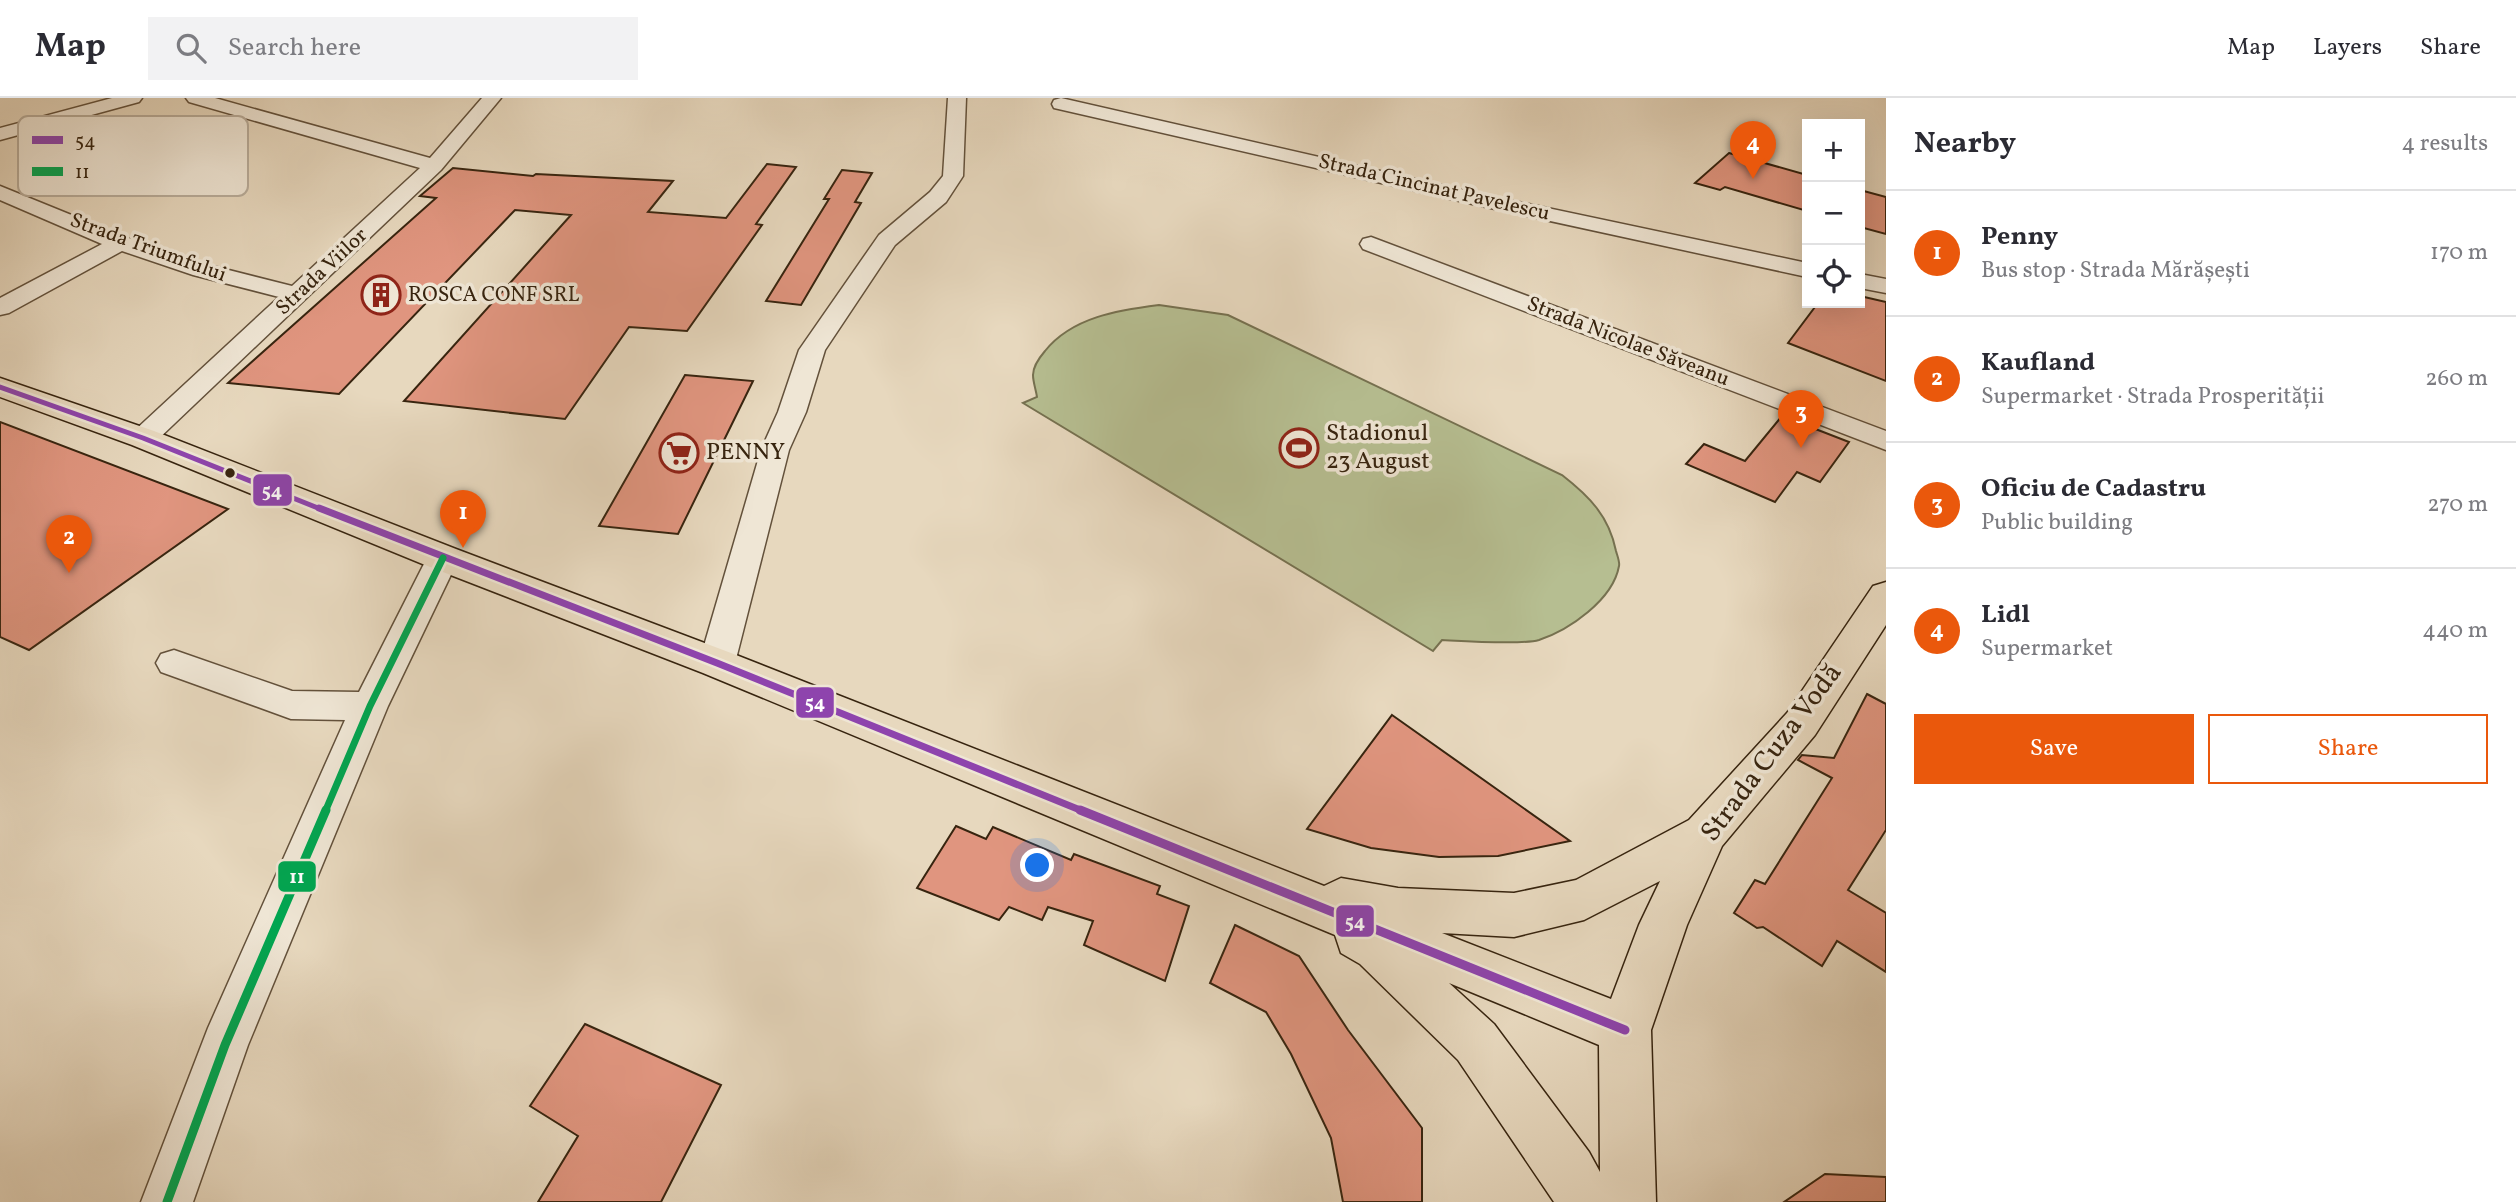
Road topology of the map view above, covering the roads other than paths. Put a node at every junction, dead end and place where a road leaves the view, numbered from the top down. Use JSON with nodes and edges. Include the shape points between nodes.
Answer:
{"nodes":[{"id":1,"x":133,"y":98,"type":"edge"},
{"id":2,"x":194,"y":98,"type":"edge"},
{"id":3,"x":492,"y":98,"type":"edge"},
{"id":4,"x":957,"y":98,"type":"edge"},
{"id":5,"x":1061,"y":104,"type":"dead end"},
{"id":6,"x":66,"y":116,"type":"edge"},
{"id":7,"x":18,"y":129,"type":"edge"},
{"id":8,"x":0,"y":134,"type":"edge"},
{"id":9,"x":433,"y":166,"type":"junction"},
{"id":10,"x":0,"y":191,"type":"edge"},
{"id":11,"x":120,"y":243,"type":"junction"},
{"id":12,"x":1371,"y":244,"type":"dead end"},
{"id":13,"x":1802,"y":269,"type":"edge"},
{"id":14,"x":1865,"y":282,"type":"edge"},
{"id":15,"x":1886,"y":286,"type":"edge"},
{"id":16,"x":299,"y":295,"type":"junction"},
{"id":17,"x":0,"y":308,"type":"edge"},
{"id":18,"x":0,"y":387,"type":"edge"},
{"id":19,"x":143,"y":438,"type":"junction"},
{"id":20,"x":1886,"y":441,"type":"edge"},
{"id":21,"x":443,"y":558,"type":"junction"},
{"id":22,"x":1886,"y":595,"type":"edge"},
{"id":23,"x":174,"y":663,"type":"dead end"},
{"id":24,"x":718,"y":663,"type":"junction"},
{"id":25,"x":370,"y":706,"type":"junction"},
{"id":26,"x":1705,"y":834,"type":"junction"},
{"id":27,"x":1271,"y":888,"type":"junction"},
{"id":28,"x":1625,"y":1030,"type":"junction"},
{"id":29,"x":167,"y":1202,"type":"edge"},
{"id":30,"x":1585,"y":1202,"type":"edge"},
{"id":31,"x":1628,"y":1202,"type":"edge"}],
"edges":[{"from":1,"to":6,"type":"street"},
{"from":2,"to":9,"type":"street"},
{"from":3,"to":9,"type":"street","name":"Strada Viilor"},
{"from":4,"to":24,"type":"street","via":[[953,176],[938,197],[887,240],[812,350],[775,450]]},
{"from":5,"to":13,"type":"street","name":"Strada Cincinat Pavelescu"},
{"from":7,"to":8,"type":"street"},
{"from":9,"to":16,"type":"street","name":"Strada Viilor"},
{"from":10,"to":11,"type":"street","name":"Strada Triumfului"},
{"from":11,"to":16,"type":"street","name":"Strada Triumfului"},
{"from":11,"to":17,"type":"street"},
{"from":12,"to":20,"type":"street","name":"Strada Nicolae Săveanu"},
{"from":14,"to":15,"type":"street"},
{"from":16,"to":19,"type":"street","name":"Strada Viilor"},
{"from":18,"to":19,"type":"main road"},
{"from":19,"to":21,"type":"main road"},
{"from":21,"to":24,"type":"main road"},
{"from":21,"to":25,"type":"street"},
{"from":22,"to":26,"type":"main road","name":"Strada Cuza Vodă","via":[[1801,724]]},
{"from":23,"to":25,"type":"street","via":[[291,705]]},
{"from":24,"to":27,"type":"main road"},
{"from":25,"to":29,"type":"street","via":[[225,1045]]},
{"from":26,"to":27,"type":"main road","via":[[1584,899],[1514,915],[1398,909]]},
{"from":26,"to":28,"type":"main road","name":"Strada Cuza Vodă","via":[[1663,925]]},
{"from":27,"to":28,"type":"main road"},
{"from":27,"to":30,"type":"main road","via":[[1377,948],[1476,1042],[1569,1172]]},
{"from":28,"to":31,"type":"main road","name":"Strada Cuza Vodă"}]}
